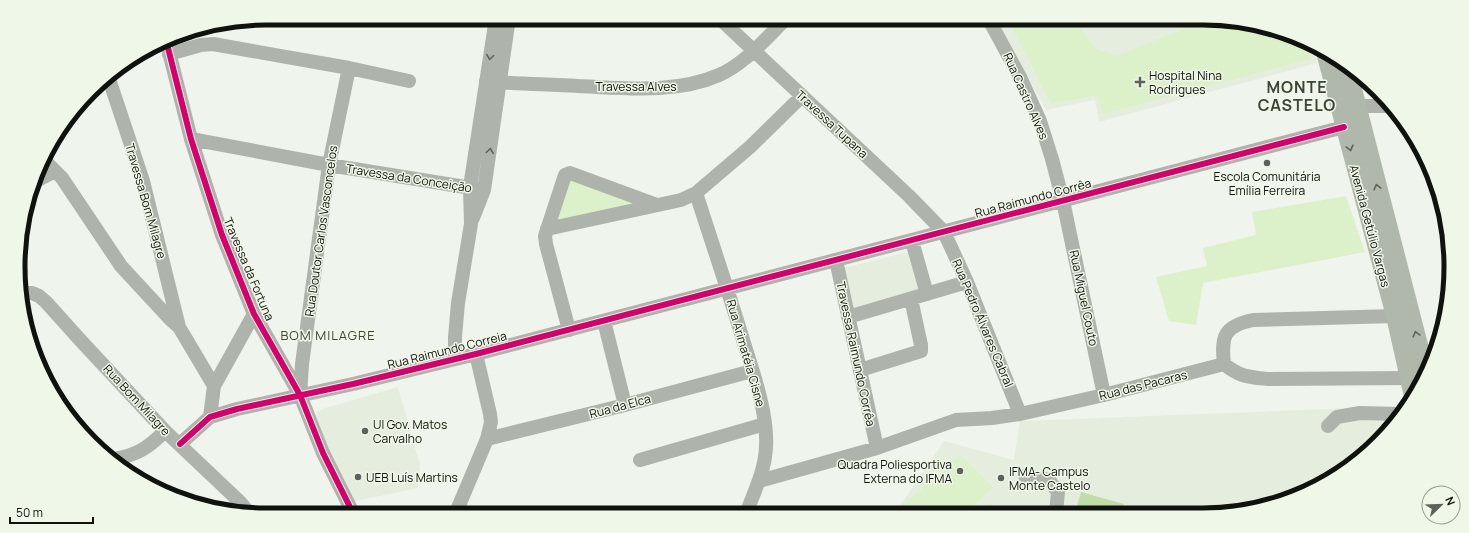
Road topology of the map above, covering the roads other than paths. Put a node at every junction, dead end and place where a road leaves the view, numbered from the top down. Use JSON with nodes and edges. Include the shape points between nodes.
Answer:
{"nodes":[{"id":1,"x":496,"y":25,"type":"edge"},
{"id":2,"x":507,"y":25,"type":"edge"},
{"id":3,"x":726,"y":25,"type":"edge"},
{"id":4,"x":780,"y":25,"type":"edge"},
{"id":5,"x":992,"y":25,"type":"edge"},
{"id":6,"x":168,"y":47,"type":"edge"},
{"id":7,"x":753,"y":50,"type":"junction"},
{"id":8,"x":1327,"y":59,"type":"edge"},
{"id":9,"x":349,"y":68,"type":"junction"},
{"id":10,"x":1348,"y":73,"type":"edge"},
{"id":11,"x":1349,"y":74,"type":"edge"},
{"id":12,"x":409,"y":81,"type":"dead end"},
{"id":13,"x":110,"y":82,"type":"edge"},
{"id":14,"x":493,"y":82,"type":"junction"},
{"id":15,"x":1352,"y":85,"type":"junction"},
{"id":16,"x":802,"y":96,"type":"junction"},
{"id":17,"x":1357,"y":106,"type":"junction"},
{"id":18,"x":1383,"y":106,"type":"edge"},
{"id":19,"x":1344,"y":127,"type":"junction"},
{"id":20,"x":191,"y":140,"type":"junction"},
{"id":21,"x":48,"y":164,"type":"edge"},
{"id":22,"x":329,"y":165,"type":"junction"},
{"id":23,"x":55,"y":171,"type":"junction"},
{"id":24,"x":42,"y":178,"type":"edge"},
{"id":25,"x":470,"y":187,"type":"junction"},
{"id":26,"x":484,"y":190,"type":"junction"},
{"id":27,"x":696,"y":193,"type":"junction"},
{"id":28,"x":1362,"y":195,"type":"junction"},
{"id":29,"x":1063,"y":201,"type":"junction"},
{"id":30,"x":658,"y":205,"type":"junction"},
{"id":31,"x":471,"y":224,"type":"junction"},
{"id":32,"x":1387,"y":224,"type":"junction"},
{"id":33,"x":547,"y":230,"type":"junction"},
{"id":34,"x":944,"y":232,"type":"junction"},
{"id":35,"x":912,"y":241,"type":"junction"},
{"id":36,"x":836,"y":260,"type":"junction"},
{"id":37,"x":967,"y":282,"type":"junction"},
{"id":38,"x":728,"y":289,"type":"junction"},
{"id":39,"x":27,"y":294,"type":"edge"},
{"id":40,"x":927,"y":294,"type":"junction"},
{"id":41,"x":911,"y":299,"type":"junction"},
{"id":42,"x":254,"y":314,"type":"junction"},
{"id":43,"x":1395,"y":316,"type":"junction"},
{"id":44,"x":848,"y":317,"type":"junction"},
{"id":45,"x":604,"y":321,"type":"junction"},
{"id":46,"x":179,"y":327,"type":"junction"},
{"id":47,"x":569,"y":330,"type":"junction"},
{"id":48,"x":476,"y":354,"type":"junction"},
{"id":49,"x":455,"y":359,"type":"junction"},
{"id":50,"x":1224,"y":364,"type":"junction"},
{"id":51,"x":752,"y":370,"type":"junction"},
{"id":52,"x":860,"y":370,"type":"junction"},
{"id":53,"x":1418,"y":375,"type":"edge"},
{"id":54,"x":214,"y":386,"type":"junction"},
{"id":55,"x":300,"y":395,"type":"junction"},
{"id":56,"x":1104,"y":395,"type":"junction"},
{"id":57,"x":625,"y":405,"type":"junction"},
{"id":58,"x":1020,"y":414,"type":"junction"},
{"id":59,"x":1394,"y":414,"type":"edge"},
{"id":60,"x":210,"y":417,"type":"junction"},
{"id":61,"x":760,"y":426,"type":"junction"},
{"id":62,"x":1328,"y":426,"type":"dead end"},
{"id":63,"x":165,"y":431,"type":"junction"},
{"id":64,"x":487,"y":439,"type":"junction"},
{"id":65,"x":180,"y":444,"type":"junction"},
{"id":66,"x":877,"y":448,"type":"junction"},
{"id":67,"x":119,"y":458,"type":"edge"},
{"id":68,"x":640,"y":460,"type":"dead end"},
{"id":69,"x":1025,"y":476,"type":"dead end"},
{"id":70,"x":759,"y":481,"type":"junction"},
{"id":71,"x":243,"y":507,"type":"edge"},
{"id":72,"x":350,"y":508,"type":"edge"},
{"id":73,"x":458,"y":508,"type":"edge"},
{"id":74,"x":748,"y":508,"type":"edge"},
{"id":75,"x":1056,"y":508,"type":"edge"}],
"edges":[{"from":1,"to":14,"type":"street","one_way":true},
{"from":2,"to":14,"type":"street"},
{"from":3,"to":7,"type":"street","name":"Travessa Tupana"},
{"from":4,"to":7,"type":"street","name":"Travessa Alves"},
{"from":5,"to":29,"type":"street","name":"Rua Castro Alves","via":[[1040,121]]},
{"from":6,"to":9,"type":"street","via":[[213,44]]},
{"from":6,"to":20,"type":"street","name":"Travessa da Fortuna"},
{"from":7,"to":14,"type":"street","name":"Travessa Alves","via":[[742,61],[720,74],[683,86],[657,88]]},
{"from":7,"to":16,"type":"street","name":"Travessa Tupana"},
{"from":8,"to":19,"type":"main road","name":"Avenida Getúlio Vargas"},
{"from":9,"to":12,"type":"street"},
{"from":9,"to":22,"type":"street","name":"Rua Doutor Carlos Vasconcelos"},
{"from":10,"to":15,"type":"main road"},
{"from":11,"to":15,"type":"main road","name":"Avenida Getúlio Vargas"},
{"from":13,"to":46,"type":"street","name":"Travessa Bom Milagre","via":[[143,181]]},
{"from":14,"to":25,"type":"street"},
{"from":26,"to":14,"type":"street","one_way":true},
{"from":15,"to":17,"type":"main road","name":"Avenida Getúlio Vargas"},
{"from":16,"to":27,"type":"street","via":[[750,148]]},
{"from":16,"to":34,"type":"street","name":"Travessa Tupana","via":[[910,196]]},
{"from":17,"to":18,"type":"street"},
{"from":32,"to":17,"type":"main road","name":"Avenida Getúlio Vargas","one_way":true},
{"from":19,"to":28,"type":"main road","name":"Avenida Getúlio Vargas","one_way":true},
{"from":19,"to":29,"type":"street","name":"Rua Raimundo Corrêa"},
{"from":20,"to":22,"type":"street","name":"Travessa da Conceição"},
{"from":20,"to":42,"type":"street","name":"Travessa da Fortuna","via":[[222,235]]},
{"from":21,"to":23,"type":"street","name":"Travessa Bom Milagre"},
{"from":22,"to":25,"type":"street","name":"Travessa da Conceição"},
{"from":22,"to":55,"type":"street","name":"Rua Doutor Carlos Vasconcelos"},
{"from":23,"to":24,"type":"street"},
{"from":23,"to":46,"type":"street","name":"Travessa Bom Milagre","via":[[121,266]]},
{"from":25,"to":26,"type":"street","name":"Travessa da Conceição"},
{"from":25,"to":31,"type":"street"},
{"from":26,"to":31,"type":"street"},
{"from":27,"to":30,"type":"street","via":[[681,200]]},
{"from":27,"to":38,"type":"street","name":"Rua Arimatéia Cisne"},
{"from":28,"to":32,"type":"main road","via":[[1376,224]]},
{"from":28,"to":43,"type":"main road","name":"Avenida Getúlio Vargas"},
{"from":29,"to":34,"type":"street","name":"Rua Raimundo Corrêa"},
{"from":29,"to":56,"type":"street","name":"Rua Miguel Couto"},
{"from":30,"to":33,"type":"street"},
{"from":30,"to":33,"type":"street","via":[[570,173],[565,175],[562,181]]},
{"from":31,"to":49,"type":"street","via":[[458,303]]},
{"from":53,"to":32,"type":"main road","name":"Avenida Getúlio Vargas","one_way":true},
{"from":33,"to":47,"type":"street","via":[[546,244]]},
{"from":34,"to":35,"type":"street","name":"Rua Raimundo Corrêa"},
{"from":34,"to":37,"type":"street","name":"Rua Pedro Álvares Cabral"},
{"from":35,"to":36,"type":"street","name":"Rua Raimundo Corrêa"},
{"from":35,"to":40,"type":"street"},
{"from":36,"to":38,"type":"street","name":"Rua Raimundo Corrêa"},
{"from":36,"to":44,"type":"street","name":"Travessa Raimundo Corrêa"},
{"from":37,"to":40,"type":"street"},
{"from":37,"to":58,"type":"street","name":"Rua Pedro Álvares Cabral"},
{"from":38,"to":45,"type":"street","name":"Rua Raimundo Correia"},
{"from":38,"to":51,"type":"street","name":"Rua Arimatéia Cisne"},
{"from":39,"to":63,"type":"street","name":"Rua Bom Milagre","via":[[39,296],[46,302]]},
{"from":40,"to":41,"type":"street"},
{"from":41,"to":44,"type":"street"},
{"from":41,"to":52,"type":"street","via":[[921,351]]},
{"from":42,"to":54,"type":"street"},
{"from":42,"to":55,"type":"street","name":"Travessa da Fortuna"},
{"from":43,"to":50,"type":"street","via":[[1253,320],[1242,323],[1233,326],[1227,333],[1223,349]]},
{"from":43,"to":53,"type":"main road","name":"Avenida Getúlio Vargas"},
{"from":44,"to":52,"type":"street","name":"Travessa Raimundo Corrêa"},
{"from":45,"to":47,"type":"street","name":"Rua Raimundo Correia"},
{"from":45,"to":57,"type":"street"},
{"from":46,"to":54,"type":"street","name":"Travessa Bom Milagre"},
{"from":47,"to":48,"type":"street","name":"Rua Raimundo Correia"},
{"from":48,"to":49,"type":"street","name":"Rua Raimundo Correia"},
{"from":48,"to":64,"type":"street","via":[[490,414]]},
{"from":49,"to":55,"type":"street","name":"Rua Raimundo Correia"},
{"from":50,"to":53,"type":"street","via":[[1244,376],[1268,379]]},
{"from":50,"to":56,"type":"street","name":"Rua das Pacaras"},
{"from":51,"to":57,"type":"street","name":"Rua da Elca"},
{"from":51,"to":61,"type":"street","name":"Rua Arimatéia Cisne"},
{"from":52,"to":66,"type":"street","name":"Travessa Raimundo Corrêa"},
{"from":54,"to":60,"type":"street"},
{"from":55,"to":60,"type":"street","name":"Rua Raimundo Correia"},
{"from":55,"to":72,"type":"street","name":"Travessa da Fortuna","via":[[323,453]]},
{"from":56,"to":58,"type":"street","name":"Rua das Pacaras"},
{"from":57,"to":64,"type":"street","name":"Rua da Elca"},
{"from":58,"to":66,"type":"street","name":"Rua das Pacaras","via":[[956,420]]},
{"from":59,"to":62,"type":"street","via":[[1360,413],[1337,417]]},
{"from":60,"to":65,"type":"street","name":"Rua Raimundo Correia"},
{"from":61,"to":68,"type":"street"},
{"from":61,"to":70,"type":"street","name":"Rua Arimatéia Cisne","via":[[765,453]]},
{"from":63,"to":65,"type":"street","name":"Rua Bom Milagre"},
{"from":63,"to":67,"type":"street","via":[[151,445],[133,455]]},
{"from":64,"to":73,"type":"street"},
{"from":65,"to":71,"type":"street","name":"Rua Bom Milagre"},
{"from":66,"to":70,"type":"street","name":"Rua das Pacaras"},
{"from":69,"to":75,"type":"street","via":[[1049,480],[1058,492]]},
{"from":70,"to":74,"type":"street","name":"Rua Arimatéia Cisne"}]}
